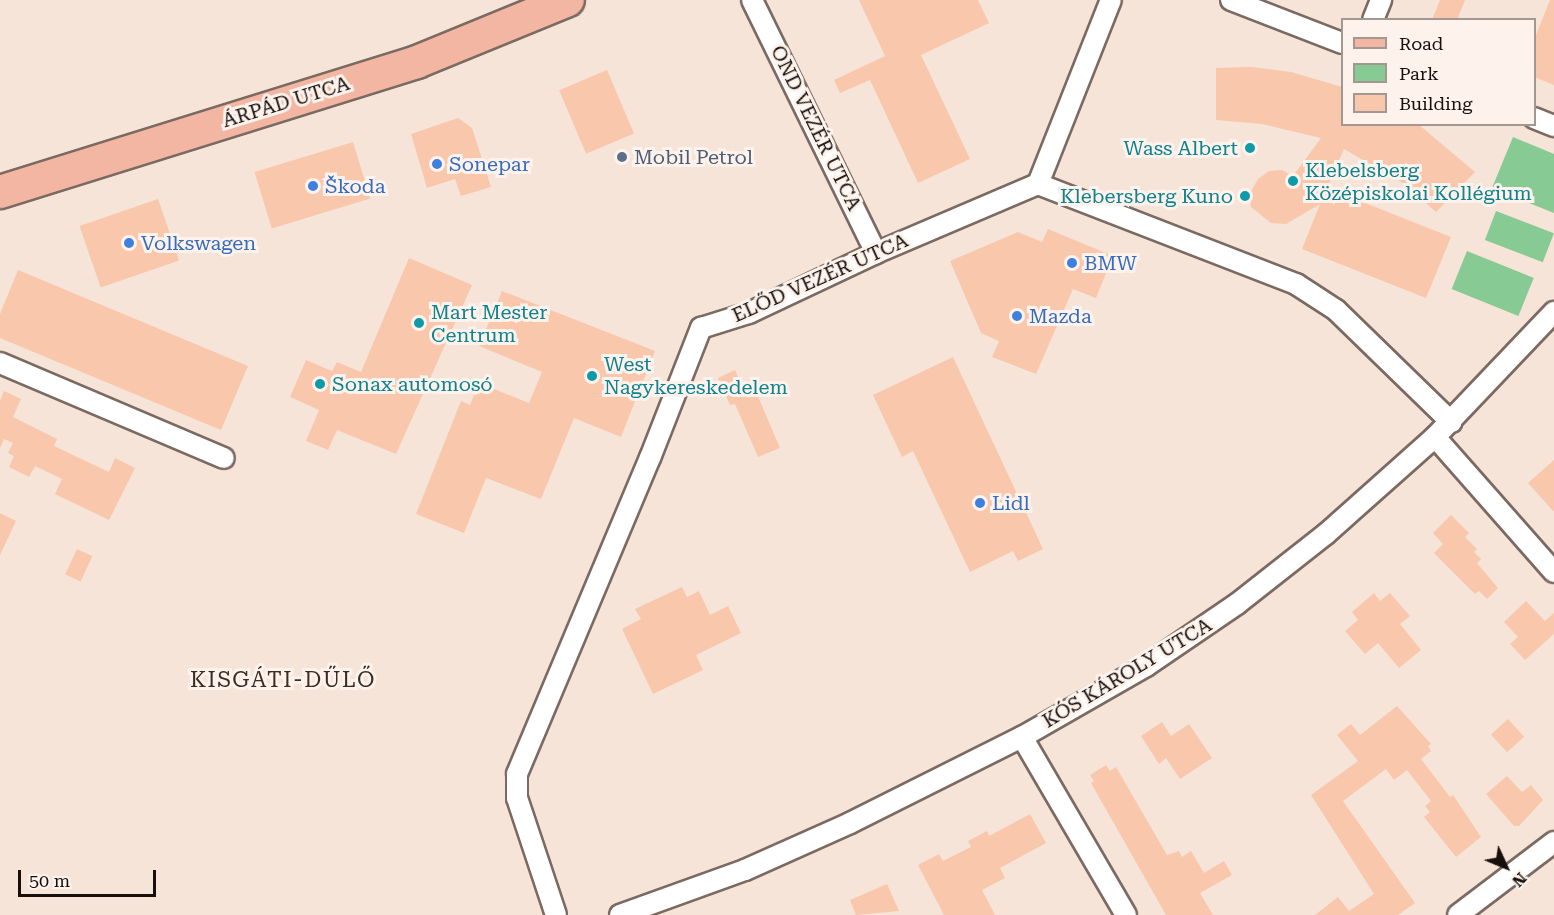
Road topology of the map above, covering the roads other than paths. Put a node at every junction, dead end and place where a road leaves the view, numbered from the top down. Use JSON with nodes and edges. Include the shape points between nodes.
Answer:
{"nodes":[{"id":1,"x":568,"y":0,"type":"edge"},
{"id":2,"x":1111,"y":0,"type":"edge"},
{"id":3,"x":1231,"y":0,"type":"edge"},
{"id":4,"x":1381,"y":0,"type":"edge"},
{"id":5,"x":752,"y":1,"type":"edge"},
{"id":6,"x":1374,"y":18,"type":"edge"},
{"id":7,"x":1341,"y":43,"type":"edge"},
{"id":8,"x":1536,"y":119,"type":"edge"},
{"id":9,"x":1554,"y":126,"type":"edge"},
{"id":10,"x":1038,"y":184,"type":"junction"},
{"id":11,"x":0,"y":192,"type":"edge"},
{"id":12,"x":876,"y":253,"type":"junction"},
{"id":13,"x":1554,"y":312,"type":"edge"},
{"id":14,"x":0,"y":363,"type":"edge"},
{"id":15,"x":1451,"y":422,"type":"junction"},
{"id":16,"x":1435,"y":438,"type":"junction"},
{"id":17,"x":224,"y":458,"type":"dead end"},
{"id":18,"x":1554,"y":572,"type":"edge"},
{"id":19,"x":1022,"y":736,"type":"junction"},
{"id":20,"x":1554,"y":842,"type":"edge"},
{"id":21,"x":556,"y":915,"type":"edge"},
{"id":22,"x":620,"y":915,"type":"edge"},
{"id":23,"x":1126,"y":915,"type":"edge"},
{"id":24,"x":1458,"y":915,"type":"edge"}],
"edges":[{"from":1,"to":11,"type":"main road","name":"ÁRPÁD UTCA","via":[[417,62]]},
{"from":2,"to":10,"type":"street"},
{"from":3,"to":7,"type":"street"},
{"from":4,"to":6,"type":"street"},
{"from":5,"to":12,"type":"street","name":"OND VEZÉR UTCA"},
{"from":8,"to":9,"type":"street"},
{"from":10,"to":12,"type":"street","name":"ELŐD VEZÉR UTCA"},
{"from":10,"to":15,"type":"street","via":[[1296,284],[1336,310]]},
{"from":12,"to":21,"type":"street","name":"ELŐD VEZÉR UTCA","via":[[749,313],[701,328],[651,458],[517,774],[517,798]]},
{"from":13,"to":15,"type":"street","name":"KÓS KÁROLY UTCA"},
{"from":14,"to":17,"type":"street"},
{"from":15,"to":16,"type":"street","name":"KÓS KÁROLY UTCA"},
{"from":16,"to":18,"type":"street"},
{"from":16,"to":19,"type":"street","name":"KÓS KÁROLY UTCA","via":[[1326,534],[1237,604],[1146,666]]},
{"from":19,"to":22,"type":"street","name":"KÓS KÁROLY UTCA","via":[[850,824],[745,870]]},
{"from":19,"to":23,"type":"street"},
{"from":20,"to":24,"type":"street"}]}
